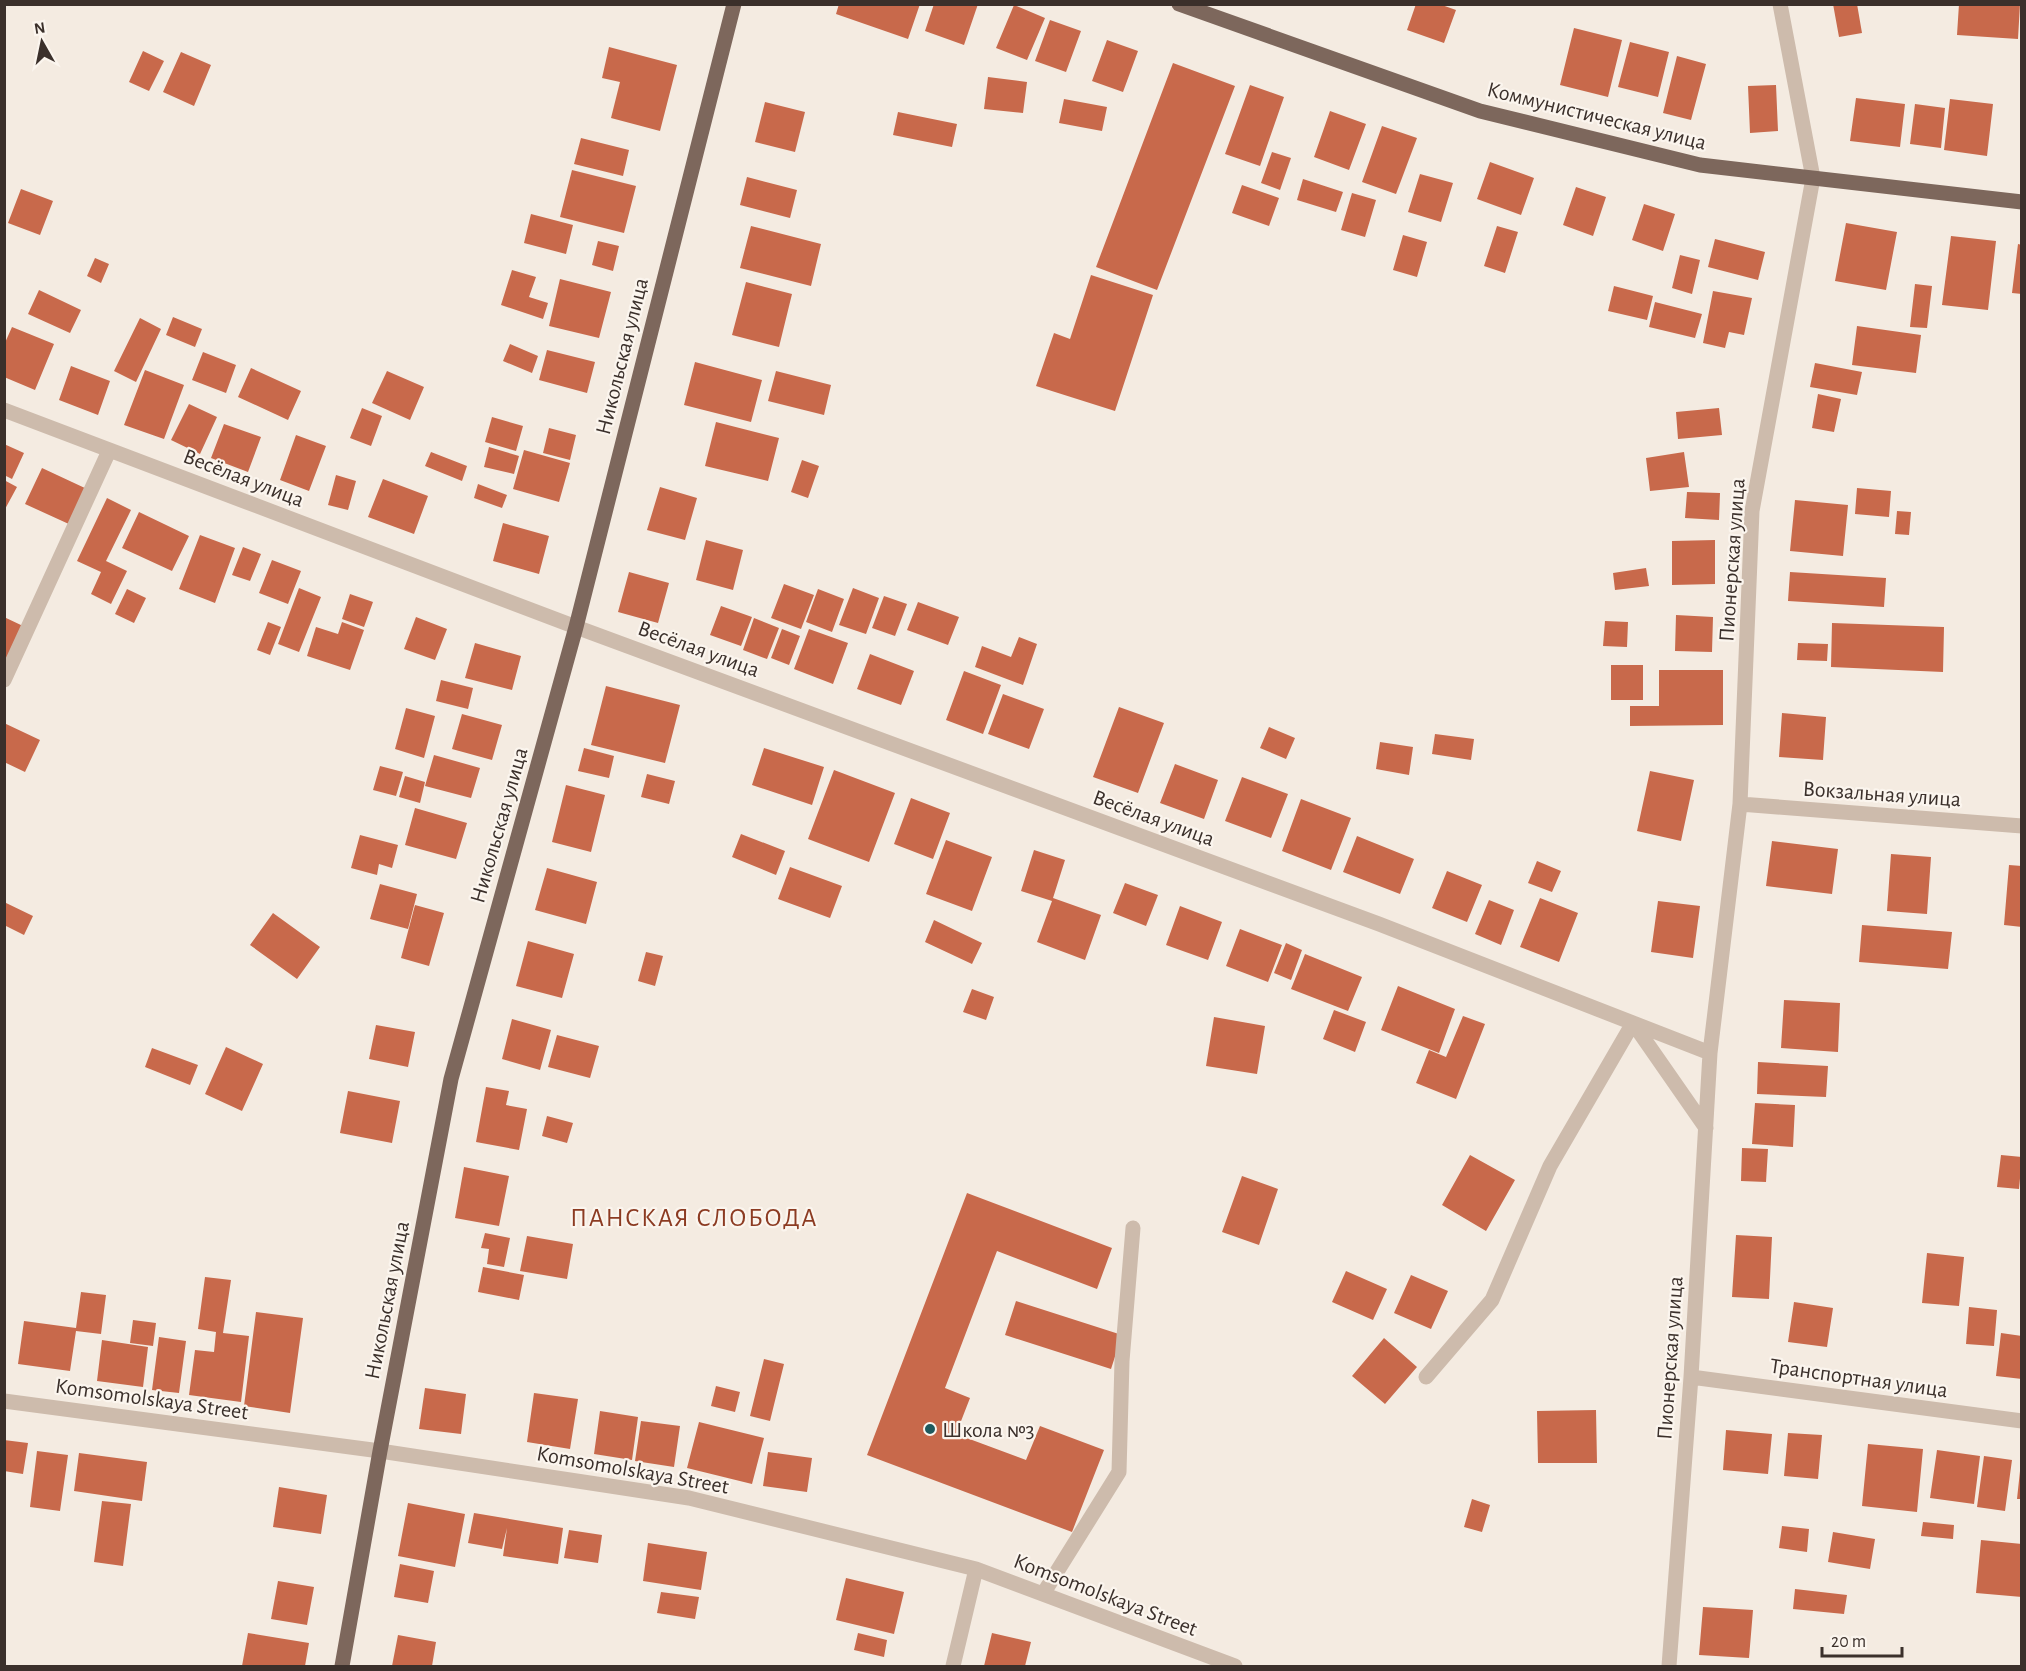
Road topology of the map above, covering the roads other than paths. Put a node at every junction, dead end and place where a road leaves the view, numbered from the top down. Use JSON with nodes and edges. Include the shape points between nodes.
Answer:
{"nodes":[{"id":1,"x":734,"y":4,"type":"edge"},
{"id":2,"x":1179,"y":4,"type":"edge"},
{"id":3,"x":1780,"y":4,"type":"edge"},
{"id":4,"x":1814,"y":178,"type":"junction"},
{"id":5,"x":2022,"y":202,"type":"edge"},
{"id":6,"x":4,"y":410,"type":"edge"},
{"id":7,"x":109,"y":451,"type":"junction"},
{"id":8,"x":576,"y":627,"type":"junction"},
{"id":9,"x":4,"y":680,"type":"edge"},
{"id":10,"x":1740,"y":804,"type":"junction"},
{"id":11,"x":2022,"y":826,"type":"edge"},
{"id":12,"x":1633,"y":1023,"type":"junction"},
{"id":13,"x":1710,"y":1053,"type":"junction"},
{"id":14,"x":1706,"y":1128,"type":"junction"},
{"id":15,"x":1133,"y":1228,"type":"dead end"},
{"id":16,"x":1426,"y":1377,"type":"dead end"},
{"id":17,"x":1690,"y":1377,"type":"junction"},
{"id":18,"x":4,"y":1401,"type":"edge"},
{"id":19,"x":2022,"y":1420,"type":"edge"},
{"id":20,"x":380,"y":1451,"type":"junction"},
{"id":21,"x":976,"y":1569,"type":"junction"},
{"id":22,"x":1043,"y":1594,"type":"junction"},
{"id":23,"x":342,"y":1666,"type":"edge"},
{"id":24,"x":953,"y":1666,"type":"edge"},
{"id":25,"x":1234,"y":1666,"type":"edge"},
{"id":26,"x":1669,"y":1666,"type":"edge"}],
"edges":[{"from":1,"to":8,"type":"main road","name":"Никольская улица"},
{"from":2,"to":4,"type":"main road","name":"Коммунистическая улица","via":[[1480,111],[1700,165]]},
{"from":3,"to":4,"type":"street","name":"Пионерская улица"},
{"from":4,"to":5,"type":"main road","name":"Коммунистическая улица"},
{"from":4,"to":10,"type":"street","name":"Пионерская улица","via":[[1752,511]]},
{"from":6,"to":7,"type":"street","name":"Весёлая улица"},
{"from":7,"to":8,"type":"street","name":"Весёлая улица"},
{"from":7,"to":9,"type":"street"},
{"from":8,"to":12,"type":"street","name":"Весёлая улица","via":[[1379,924]]},
{"from":8,"to":20,"type":"main road","name":"Никольская улица","via":[[451,1079]]},
{"from":10,"to":11,"type":"street","name":"Вокзальная улица"},
{"from":10,"to":13,"type":"street","name":"Пионерская улица"},
{"from":12,"to":13,"type":"street"},
{"from":12,"to":14,"type":"street"},
{"from":12,"to":16,"type":"street","via":[[1550,1167],[1492,1300]]},
{"from":13,"to":14,"type":"street","name":"Пионерская улица"},
{"from":14,"to":17,"type":"street","name":"Пионерская улица"},
{"from":15,"to":22,"type":"street","via":[[1122,1360],[1119,1472]]},
{"from":17,"to":19,"type":"street","name":"Транспортная улица"},
{"from":17,"to":26,"type":"street","name":"Пионерская улица"},
{"from":18,"to":20,"type":"street","name":"Komsomolskaya Street"},
{"from":20,"to":21,"type":"street","name":"Komsomolskaya Street","via":[[689,1498]]},
{"from":20,"to":23,"type":"main road","name":"Никольская улица"},
{"from":21,"to":22,"type":"street","name":"Komsomolskaya Street"},
{"from":21,"to":24,"type":"street"},
{"from":22,"to":25,"type":"street","name":"Komsomolskaya Street"}]}
